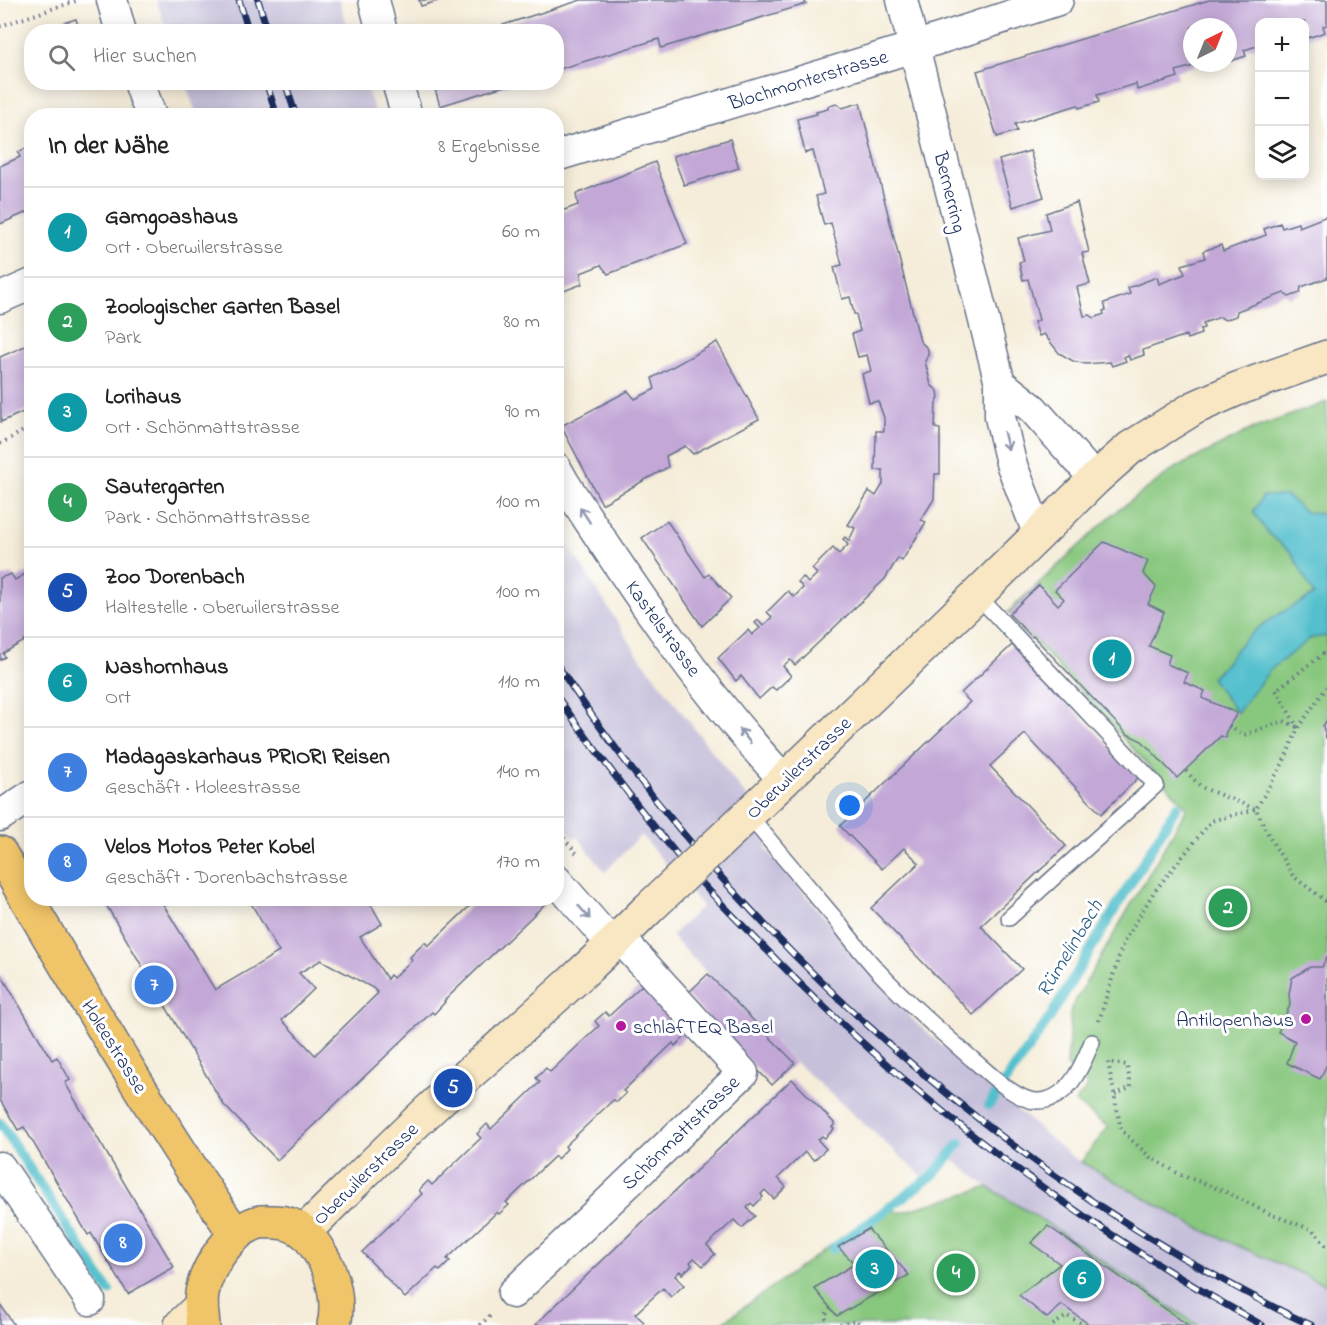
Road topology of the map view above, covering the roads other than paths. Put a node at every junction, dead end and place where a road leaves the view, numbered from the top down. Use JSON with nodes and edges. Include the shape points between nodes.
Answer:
{"nodes":[{"id":1,"x":112,"y":0,"type":"edge"},
{"id":2,"x":374,"y":0,"type":"edge"},
{"id":3,"x":902,"y":0,"type":"edge"},
{"id":4,"x":1058,"y":0,"type":"edge"},
{"id":5,"x":119,"y":24,"type":"edge"},
{"id":6,"x":380,"y":24,"type":"edge"},
{"id":7,"x":914,"y":47,"type":"junction"},
{"id":8,"x":142,"y":90,"type":"edge"},
{"id":9,"x":399,"y":90,"type":"edge"},
{"id":10,"x":148,"y":108,"type":"edge"},
{"id":11,"x":404,"y":108,"type":"edge"},
{"id":12,"x":564,"y":154,"type":"edge"},
{"id":13,"x":24,"y":287,"type":"edge"},
{"id":14,"x":0,"y":297,"type":"edge"},
{"id":15,"x":1327,"y":357,"type":"edge"},
{"id":16,"x":1000,"y":383,"type":"junction"},
{"id":17,"x":1095,"y":478,"type":"junction"},
{"id":18,"x":564,"y":482,"type":"edge"},
{"id":19,"x":1038,"y":533,"type":"junction"},
{"id":20,"x":977,"y":595,"type":"junction"},
{"id":21,"x":784,"y":780,"type":"junction"},
{"id":22,"x":24,"y":800,"type":"edge"},
{"id":23,"x":0,"y":816,"type":"edge"},
{"id":24,"x":740,"y":822,"type":"junction"},
{"id":25,"x":0,"y":853,"type":"edge"},
{"id":26,"x":564,"y":888,"type":"edge"},
{"id":27,"x":24,"y":894,"type":"edge"},
{"id":28,"x":31,"y":906,"type":"edge"},
{"id":29,"x":1009,"y":918,"type":"dead end"},
{"id":30,"x":615,"y":941,"type":"junction"},
{"id":31,"x":1092,"y":1042,"type":"road end"},
{"id":32,"x":0,"y":1167,"type":"edge"},
{"id":33,"x":304,"y":1232,"type":"junction"},
{"id":34,"x":236,"y":1235,"type":"junction"},
{"id":35,"x":513,"y":1293,"type":"dead end"},
{"id":36,"x":90,"y":1300,"type":"dead end"},
{"id":37,"x":195,"y":1319,"type":"edge"},
{"id":38,"x":337,"y":1323,"type":"edge"}],
"edges":[{"from":1,"to":5,"type":"street"},
{"from":2,"to":6,"type":"street"},
{"from":3,"to":7,"type":"street","name":"Bernerring"},
{"from":4,"to":7,"type":"street","name":"Blochmonterstrasse"},
{"from":7,"to":12,"type":"street","name":"Blochmonterstrasse"},
{"from":7,"to":16,"type":"street","name":"Bernerring"},
{"from":8,"to":10,"type":"street"},
{"from":9,"to":11,"type":"street"},
{"from":13,"to":14,"type":"street"},
{"from":15,"to":17,"type":"main road","name":"Oberwilerstrasse","via":[[1194,408],[1130,448]]},
{"from":16,"to":17,"type":"street","via":[[1033,409]]},
{"from":16,"to":19,"type":"street","name":"Bernerring","one_way":true,"via":[[1000,417],[1011,463]]},
{"from":17,"to":19,"type":"main road","name":"Oberwilerstrasse"},
{"from":21,"to":18,"type":"street","name":"Kastelstrasse","one_way":true,"via":[[654,617]]},
{"from":19,"to":20,"type":"main road","name":"Oberwilerstrasse"},
{"from":20,"to":21,"type":"main road","name":"Oberwilerstrasse"},
{"from":20,"to":29,"type":"lane","via":[[1156,785]]},
{"from":21,"to":24,"type":"main road","name":"Oberwilerstrasse"},
{"from":22,"to":23,"type":"street"},
{"from":24,"to":30,"type":"main road","name":"Oberwilerstrasse","bridge":true},
{"from":24,"to":31,"type":"lane","via":[[877,971],[994,1078],[1023,1098],[1044,1100],[1061,1092],[1082,1066]]},
{"from":25,"to":27,"type":"main road","name":"Holeestrasse"},
{"from":26,"to":30,"type":"street","one_way":true},
{"from":28,"to":34,"type":"main road","name":"Holeestrasse","via":[[93,1012]]},
{"from":30,"to":33,"type":"main road","name":"Oberwilerstrasse","via":[[390,1146]]},
{"from":30,"to":35,"type":"street","name":"Schönmattstrasse","via":[[743,1072]]},
{"from":32,"to":36,"type":"street"},
{"from":33,"to":34,"type":"main road","via":[[285,1222],[257,1222]]},
{"from":33,"to":38,"type":"main road","via":[[329,1268]]},
{"from":34,"to":37,"type":"main road","via":[[208,1273]]}]}
